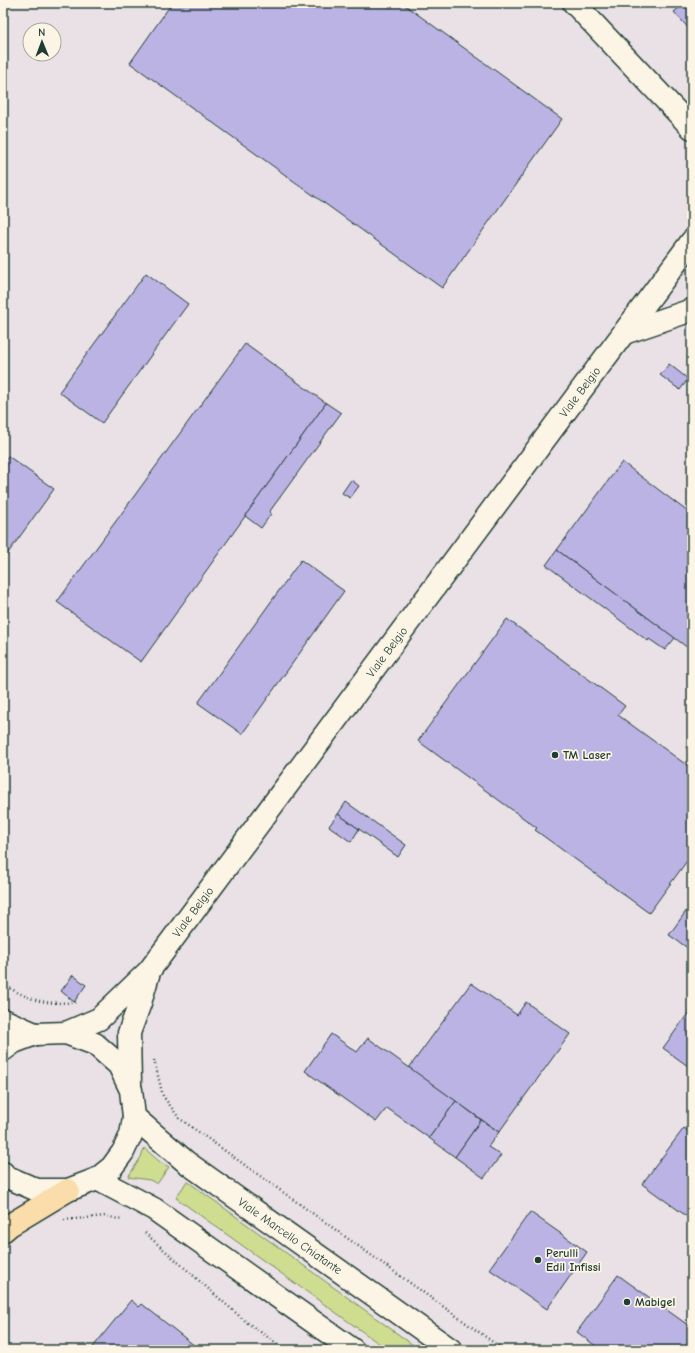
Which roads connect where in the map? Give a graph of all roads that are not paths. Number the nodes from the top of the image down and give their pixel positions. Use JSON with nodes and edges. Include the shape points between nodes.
{"nodes":[{"id":1,"x":574,"y":3,"type":"edge"},
{"id":2,"x":692,"y":128,"type":"edge"},
{"id":3,"x":692,"y":241,"type":"edge"},
{"id":4,"x":692,"y":310,"type":"edge"},
{"id":5,"x":624,"y":333,"type":"junction"},
{"id":6,"x":149,"y":971,"type":"junction"},
{"id":7,"x":3,"y":1020,"type":"edge"},
{"id":8,"x":66,"y":1033,"type":"junction"},
{"id":9,"x":35,"y":1034,"type":"junction"},
{"id":10,"x":3,"y":1050,"type":"edge"},
{"id":11,"x":131,"y":1090,"type":"junction"},
{"id":12,"x":134,"y":1117,"type":"junction"},
{"id":13,"x":3,"y":1173,"type":"edge"},
{"id":14,"x":97,"y":1179,"type":"junction"},
{"id":15,"x":68,"y":1190,"type":"junction"},
{"id":16,"x":3,"y":1231,"type":"edge"},
{"id":17,"x":346,"y":1347,"type":"edge"},
{"id":18,"x":451,"y":1350,"type":"edge"}],
"edges":[{"from":1,"to":2,"type":"street"},
{"from":3,"to":5,"type":"street","name":"Viale Belgio"},
{"from":4,"to":5,"type":"street"},
{"from":5,"to":6,"type":"street","name":"Viale Belgio"},
{"from":6,"to":8,"type":"street","name":"Viale Belgio","via":[[99,1019]]},
{"from":6,"to":11,"type":"street","name":"Viale Belgio","via":[[129,1033]]},
{"from":7,"to":9,"type":"street"},
{"from":8,"to":9,"type":"street"},
{"from":8,"to":11,"type":"street","via":[[96,1044],[119,1065]]},
{"from":9,"to":10,"type":"street","via":[[14,1042]]},
{"from":11,"to":12,"type":"street"},
{"from":12,"to":14,"type":"street","via":[[123,1152],[112,1167]]},
{"from":12,"to":18,"type":"street","name":"Viale Marcello Chiatante","via":[[186,1162]]},
{"from":13,"to":15,"type":"street","via":[[37,1190]]},
{"from":14,"to":15,"type":"street"},
{"from":14,"to":17,"type":"street","via":[[154,1209]]},
{"from":15,"to":16,"type":"main road"}]}
